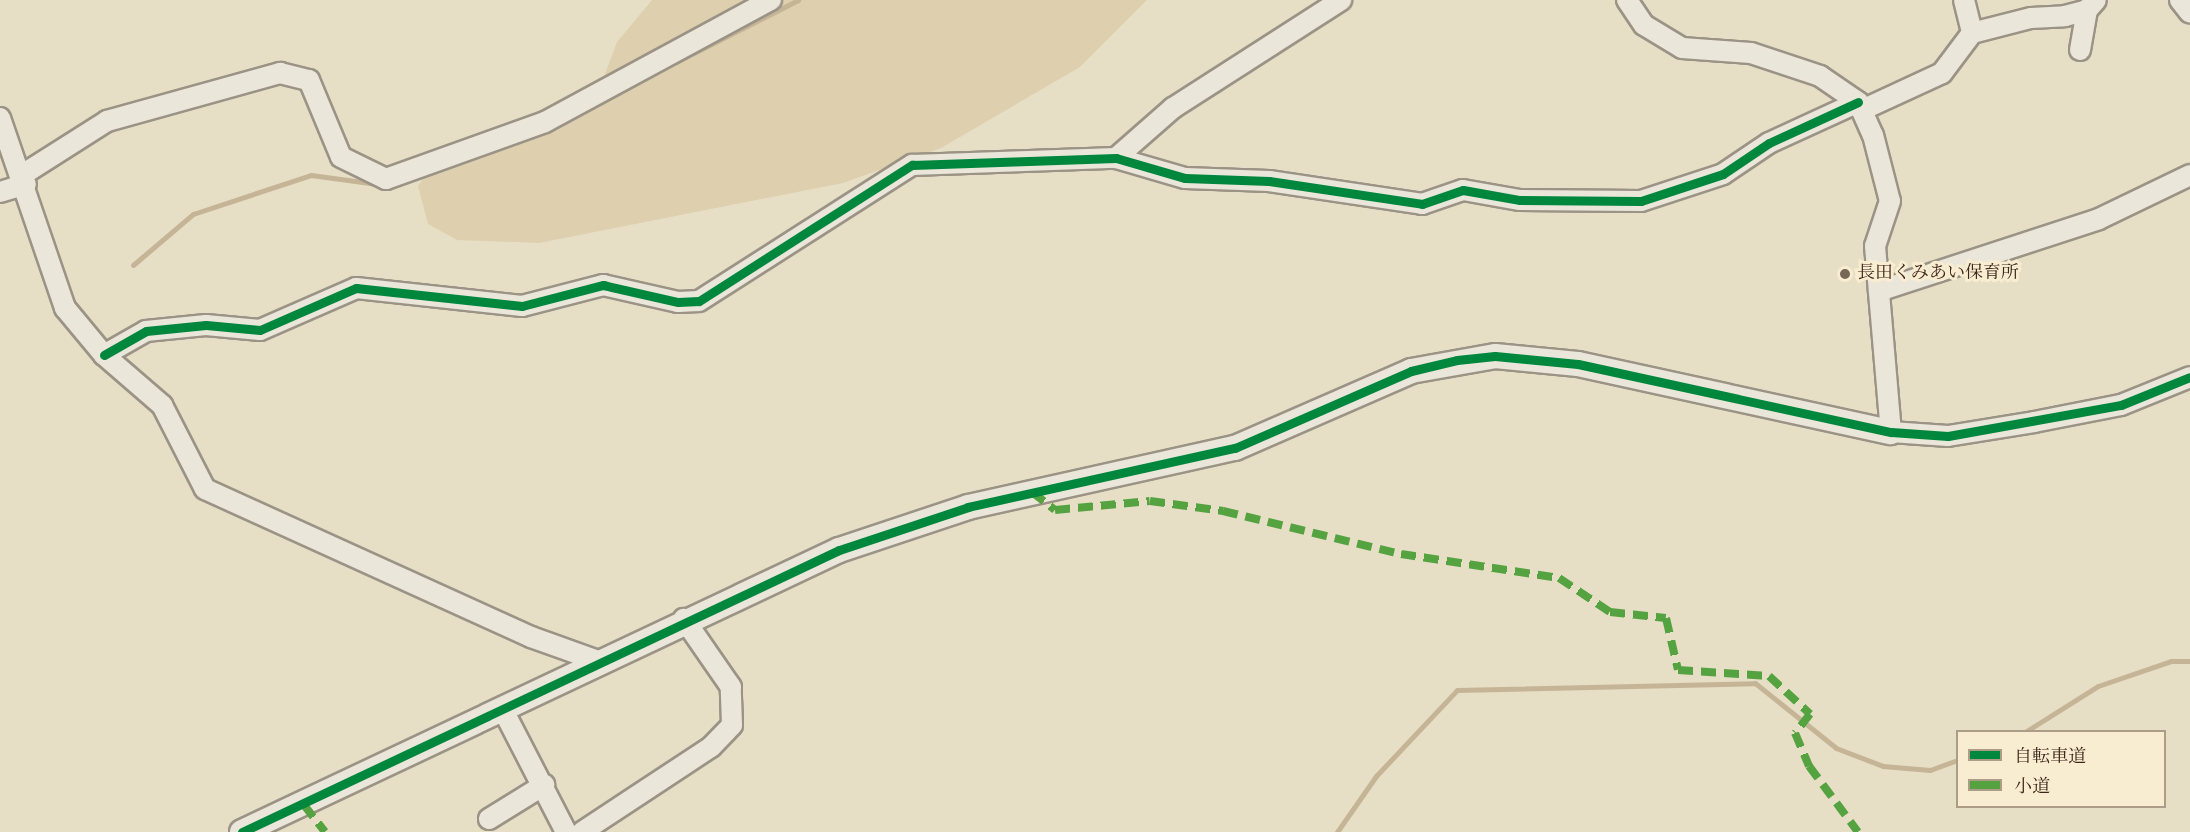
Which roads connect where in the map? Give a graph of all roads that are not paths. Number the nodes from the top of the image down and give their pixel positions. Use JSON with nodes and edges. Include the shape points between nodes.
{"nodes":[{"id":1,"x":771,"y":0,"type":"edge"},
{"id":2,"x":1341,"y":0,"type":"edge"},
{"id":3,"x":1627,"y":0,"type":"edge"},
{"id":4,"x":1964,"y":0,"type":"edge"},
{"id":5,"x":2180,"y":0,"type":"edge"},
{"id":6,"x":2092,"y":5,"type":"edge"},
{"id":7,"x":2190,"y":13,"type":"edge"},
{"id":8,"x":1972,"y":33,"type":"junction"},
{"id":9,"x":2080,"y":50,"type":"dead end"},
{"id":10,"x":1860,"y":106,"type":"junction"},
{"id":11,"x":0,"y":118,"type":"edge"},
{"id":12,"x":1116,"y":158,"type":"junction"},
{"id":13,"x":2190,"y":175,"type":"edge"},
{"id":14,"x":24,"y":180,"type":"junction"},
{"id":15,"x":0,"y":192,"type":"edge"},
{"id":16,"x":1879,"y":291,"type":"junction"},
{"id":17,"x":104,"y":355,"type":"junction"},
{"id":18,"x":2190,"y":377,"type":"edge"},
{"id":19,"x":1891,"y":432,"type":"junction"},
{"id":20,"x":684,"y":620,"type":"junction"},
{"id":21,"x":598,"y":661,"type":"junction"},
{"id":22,"x":502,"y":708,"type":"junction"},
{"id":23,"x":544,"y":785,"type":"junction"},
{"id":24,"x":489,"y":819,"type":"dead end"},
{"id":25,"x":242,"y":832,"type":"edge"},
{"id":26,"x":566,"y":832,"type":"edge"},
{"id":27,"x":582,"y":832,"type":"edge"}],
"edges":[{"from":1,"to":14,"type":"street","via":[[545,122],[386,179],[341,157],[309,80],[280,73],[107,122]]},
{"from":2,"to":12,"type":"street","via":[[1173,108]]},
{"from":3,"to":10,"type":"street","via":[[1644,25],[1682,48],[1751,52],[1820,76]]},
{"from":4,"to":8,"type":"street"},
{"from":5,"to":7,"type":"street"},
{"from":6,"to":8,"type":"street"},
{"from":6,"to":9,"type":"street"},
{"from":8,"to":10,"type":"street","via":[[1941,73]]},
{"from":10,"to":12,"type":"street","via":[[1769,144],[1723,174],[1641,201],[1520,200],[1463,190],[1422,204],[1269,181],[1185,178]]},
{"from":10,"to":16,"type":"street","via":[[1890,201],[1875,246]]},
{"from":11,"to":14,"type":"street"},
{"from":12,"to":17,"type":"street","via":[[912,165],[699,301],[678,302],[603,285],[522,306],[356,288],[260,330],[206,325],[146,331]]},
{"from":13,"to":16,"type":"street","via":[[2099,219]]},
{"from":14,"to":15,"type":"street"},
{"from":14,"to":17,"type":"street","via":[[65,308]]},
{"from":16,"to":19,"type":"street"},
{"from":17,"to":21,"type":"street","via":[[162,405],[205,489],[531,637]]},
{"from":18,"to":19,"type":"street","via":[[2121,405],[2034,422],[1948,436]]},
{"from":19,"to":20,"type":"street","via":[[1578,364],[1495,356],[1457,360],[1411,371],[1235,448],[968,507],[892,531]]},
{"from":20,"to":21,"type":"street"},
{"from":20,"to":27,"type":"street","via":[[730,687],[732,725],[711,747]]},
{"from":21,"to":22,"type":"street"},
{"from":22,"to":23,"type":"street"},
{"from":22,"to":25,"type":"street"},
{"from":23,"to":24,"type":"street"},
{"from":23,"to":26,"type":"street"}]}
